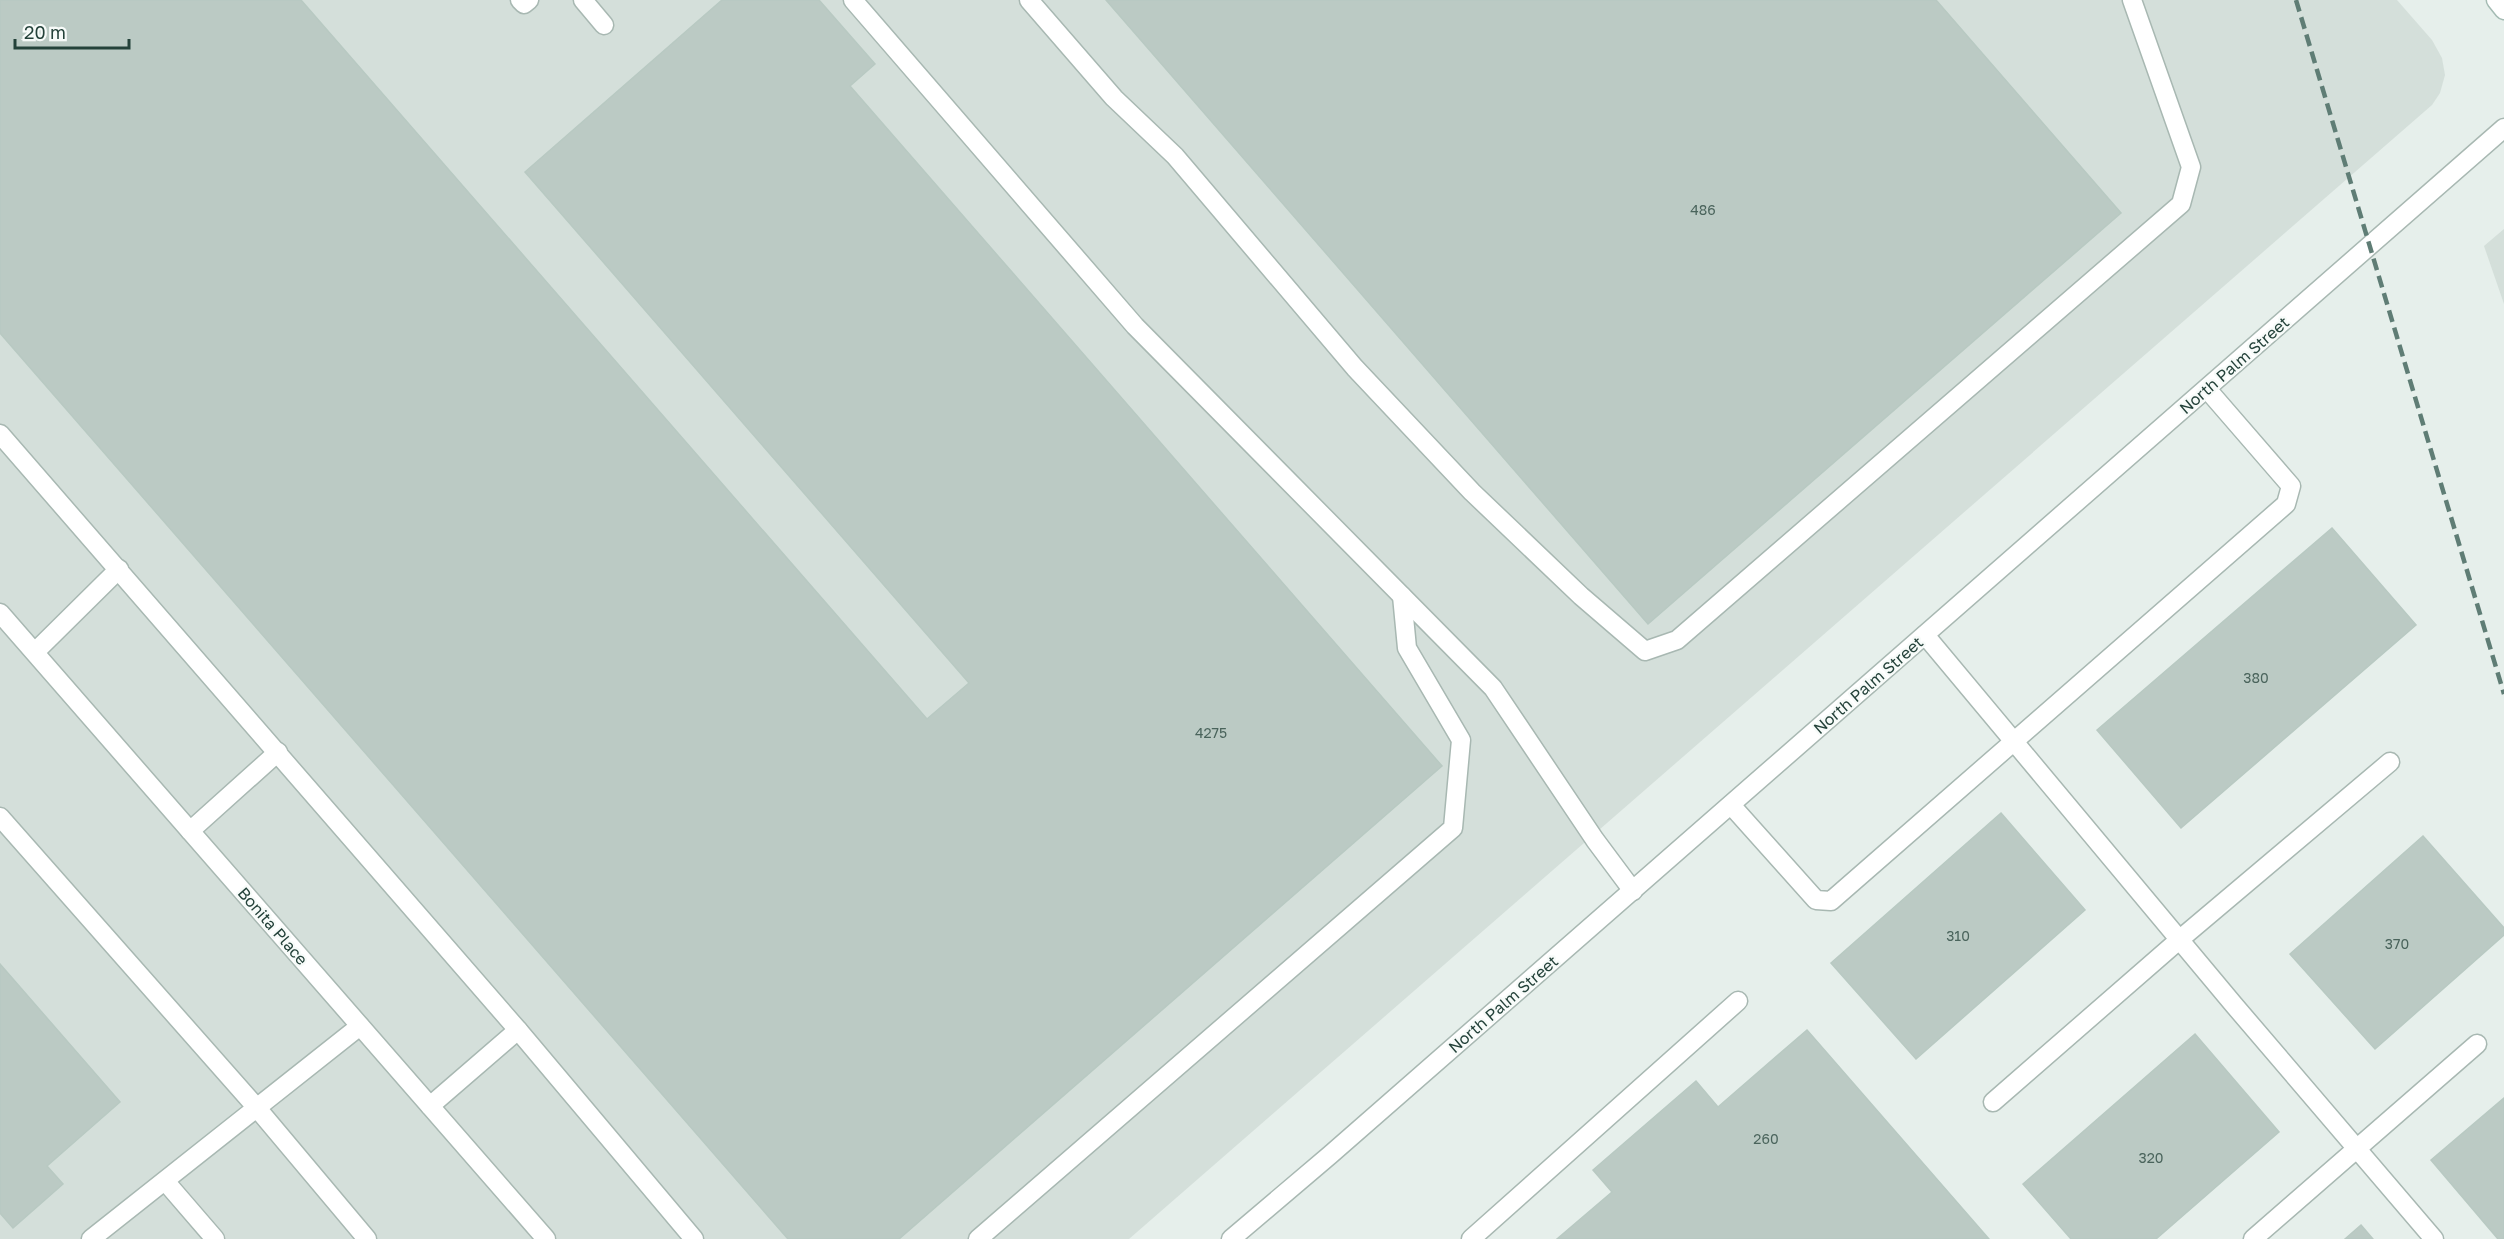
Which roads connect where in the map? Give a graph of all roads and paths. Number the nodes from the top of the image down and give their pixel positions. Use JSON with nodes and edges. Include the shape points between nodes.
{"nodes":[{"id":1,"x":520,"y":0,"type":"edge"},
{"id":2,"x":528,"y":0,"type":"edge"},
{"id":3,"x":583,"y":0,"type":"edge"},
{"id":4,"x":853,"y":0,"type":"edge"},
{"id":5,"x":1029,"y":0,"type":"edge"},
{"id":6,"x":2132,"y":0,"type":"edge"},
{"id":7,"x":2496,"y":0,"type":"edge"},
{"id":8,"x":2504,"y":10,"type":"edge"},
{"id":9,"x":604,"y":25,"type":"dead end"},
{"id":10,"x":2504,"y":128,"type":"edge"},
{"id":11,"x":2207,"y":389,"type":"junction"},
{"id":12,"x":0,"y":434,"type":"edge"},
{"id":13,"x":119,"y":569,"type":"junction"},
{"id":14,"x":1402,"y":596,"type":"junction"},
{"id":15,"x":0,"y":613,"type":"edge"},
{"id":16,"x":1925,"y":635,"type":"junction"},
{"id":17,"x":35,"y":652,"type":"junction"},
{"id":18,"x":2013,"y":741,"type":"junction"},
{"id":19,"x":278,"y":752,"type":"junction"},
{"id":20,"x":2390,"y":762,"type":"dead end"},
{"id":21,"x":1731,"y":805,"type":"junction"},
{"id":22,"x":0,"y":817,"type":"edge"},
{"id":23,"x":190,"y":831,"type":"junction"},
{"id":24,"x":1633,"y":891,"type":"junction"},
{"id":25,"x":2179,"y":940,"type":"junction"},
{"id":26,"x":1738,"y":1000,"type":"dead end"},
{"id":27,"x":360,"y":1026,"type":"junction"},
{"id":28,"x":518,"y":1030,"type":"junction"},
{"id":29,"x":2477,"y":1044,"type":"dead end"},
{"id":30,"x":1993,"y":1102,"type":"dead end"},
{"id":31,"x":430,"y":1106,"type":"junction"},
{"id":32,"x":257,"y":1108,"type":"junction"},
{"id":33,"x":2356,"y":1149,"type":"junction"},
{"id":34,"x":165,"y":1180,"type":"junction"},
{"id":35,"x":91,"y":1239,"type":"edge"},
{"id":36,"x":215,"y":1239,"type":"edge"},
{"id":37,"x":367,"y":1239,"type":"edge"},
{"id":38,"x":546,"y":1239,"type":"edge"},
{"id":39,"x":694,"y":1239,"type":"edge"},
{"id":40,"x":978,"y":1239,"type":"edge"},
{"id":41,"x":1231,"y":1239,"type":"edge"},
{"id":42,"x":1471,"y":1239,"type":"edge"},
{"id":43,"x":2253,"y":1239,"type":"edge"},
{"id":44,"x":2434,"y":1239,"type":"edge"}],
"edges":[{"from":1,"to":2,"type":"street","via":[[524,4]]},
{"from":3,"to":9,"type":"street"},
{"from":4,"to":14,"type":"street","via":[[1135,327]]},
{"from":5,"to":6,"type":"street","via":[[1114,98],[1175,156],[1355,368],[1472,492],[1645,651],[1677,640],[2181,204],[2191,167]]},
{"from":7,"to":8,"type":"street"},
{"from":10,"to":11,"type":"street","name":"North Palm Street"},
{"from":11,"to":16,"type":"street","name":"North Palm Street"},
{"from":11,"to":18,"type":"street","via":[[2291,486],[2286,504]]},
{"from":12,"to":13,"type":"street"},
{"from":13,"to":17,"type":"street"},
{"from":13,"to":19,"type":"street"},
{"from":14,"to":24,"type":"street","via":[[1493,688]]},
{"from":14,"to":40,"type":"street","via":[[1407,648],[1461,740],[1454,828]]},
{"from":15,"to":17,"type":"street","name":"Bonita Place"},
{"from":16,"to":18,"type":"street"},
{"from":16,"to":21,"type":"street","name":"North Palm Street"},
{"from":17,"to":23,"type":"street","name":"Bonita Place"},
{"from":18,"to":21,"type":"street","via":[[1831,901],[1816,900]]},
{"from":18,"to":25,"type":"street"},
{"from":19,"to":23,"type":"street"},
{"from":19,"to":28,"type":"street"},
{"from":20,"to":25,"type":"street"},
{"from":21,"to":24,"type":"street","name":"North Palm Street"},
{"from":22,"to":32,"type":"street"},
{"from":23,"to":27,"type":"street","name":"Bonita Place"},
{"from":24,"to":41,"type":"street","name":"North Palm Street"},
{"from":25,"to":30,"type":"street"},
{"from":25,"to":33,"type":"street"},
{"from":26,"to":42,"type":"street"},
{"from":27,"to":31,"type":"street","name":"Bonita Place"},
{"from":27,"to":32,"type":"street"},
{"from":28,"to":31,"type":"street"},
{"from":28,"to":39,"type":"street"},
{"from":29,"to":33,"type":"street"},
{"from":31,"to":38,"type":"street","name":"Bonita Place"},
{"from":32,"to":34,"type":"street"},
{"from":32,"to":37,"type":"street"},
{"from":33,"to":43,"type":"street"},
{"from":33,"to":44,"type":"street"},
{"from":34,"to":35,"type":"street"},
{"from":34,"to":36,"type":"street"}]}
